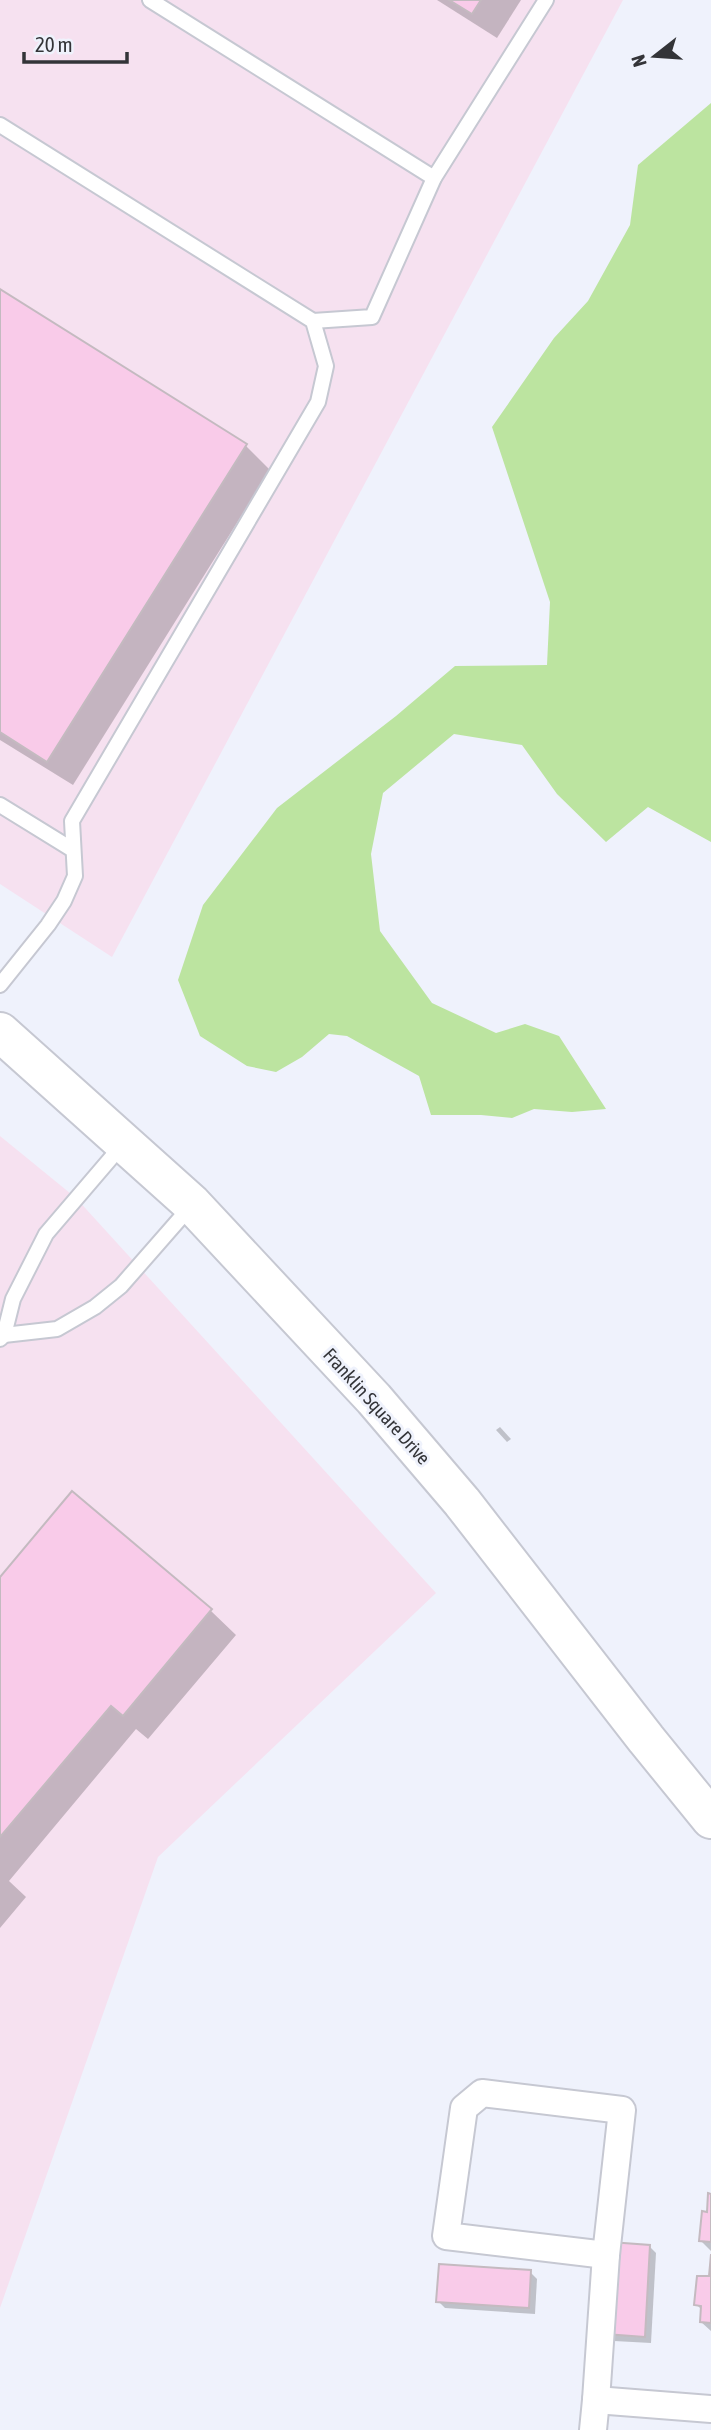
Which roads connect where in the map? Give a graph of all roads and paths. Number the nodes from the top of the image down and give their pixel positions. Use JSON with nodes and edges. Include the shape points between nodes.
{"nodes":[{"id":1,"x":150,"y":0,"type":"edge"},
{"id":2,"x":546,"y":0,"type":"edge"},
{"id":3,"x":0,"y":125,"type":"edge"},
{"id":4,"x":434,"y":178,"type":"junction"},
{"id":5,"x":313,"y":321,"type":"junction"},
{"id":6,"x":0,"y":805,"type":"edge"},
{"id":7,"x":73,"y":850,"type":"junction"},
{"id":8,"x":0,"y":985,"type":"edge"},
{"id":9,"x":0,"y":1032,"type":"edge"},
{"id":10,"x":125,"y":1142,"type":"junction"},
{"id":11,"x":192,"y":1204,"type":"junction"},
{"id":12,"x":2,"y":1337,"type":"edge"},
{"id":13,"x":711,"y":1819,"type":"edge"},
{"id":14,"x":606,"y":2255,"type":"junction"},
{"id":15,"x":596,"y":2400,"type":"junction"},
{"id":16,"x":711,"y":2409,"type":"edge"},
{"id":17,"x":593,"y":2430,"type":"edge"}],
"edges":[{"from":1,"to":4,"type":"lane"},
{"from":2,"to":4,"type":"lane"},
{"from":3,"to":5,"type":"lane"},
{"from":4,"to":5,"type":"lane","via":[[372,317]]},
{"from":5,"to":7,"type":"lane","via":[[326,366],[318,402],[72,821]]},
{"from":6,"to":7,"type":"lane"},
{"from":7,"to":8,"type":"lane","via":[[75,876],[64,901]]},
{"from":9,"to":10,"type":"street","name":"Franklin Square Drive"},
{"from":10,"to":11,"type":"street","name":"Franklin Square Drive"},
{"from":10,"to":12,"type":"lane","via":[[46,1234],[13,1299]]},
{"from":11,"to":12,"type":"lane","via":[[121,1286],[95,1307],[57,1329]]},
{"from":11,"to":13,"type":"street","name":"Franklin Square Drive","via":[[374,1399],[462,1502]]},
{"from":14,"to":14,"type":"street","via":[[622,2110],[482,2093],[464,2108],[446,2236]]},
{"from":14,"to":15,"type":"street"},
{"from":15,"to":16,"type":"street"},
{"from":15,"to":17,"type":"street"}]}
